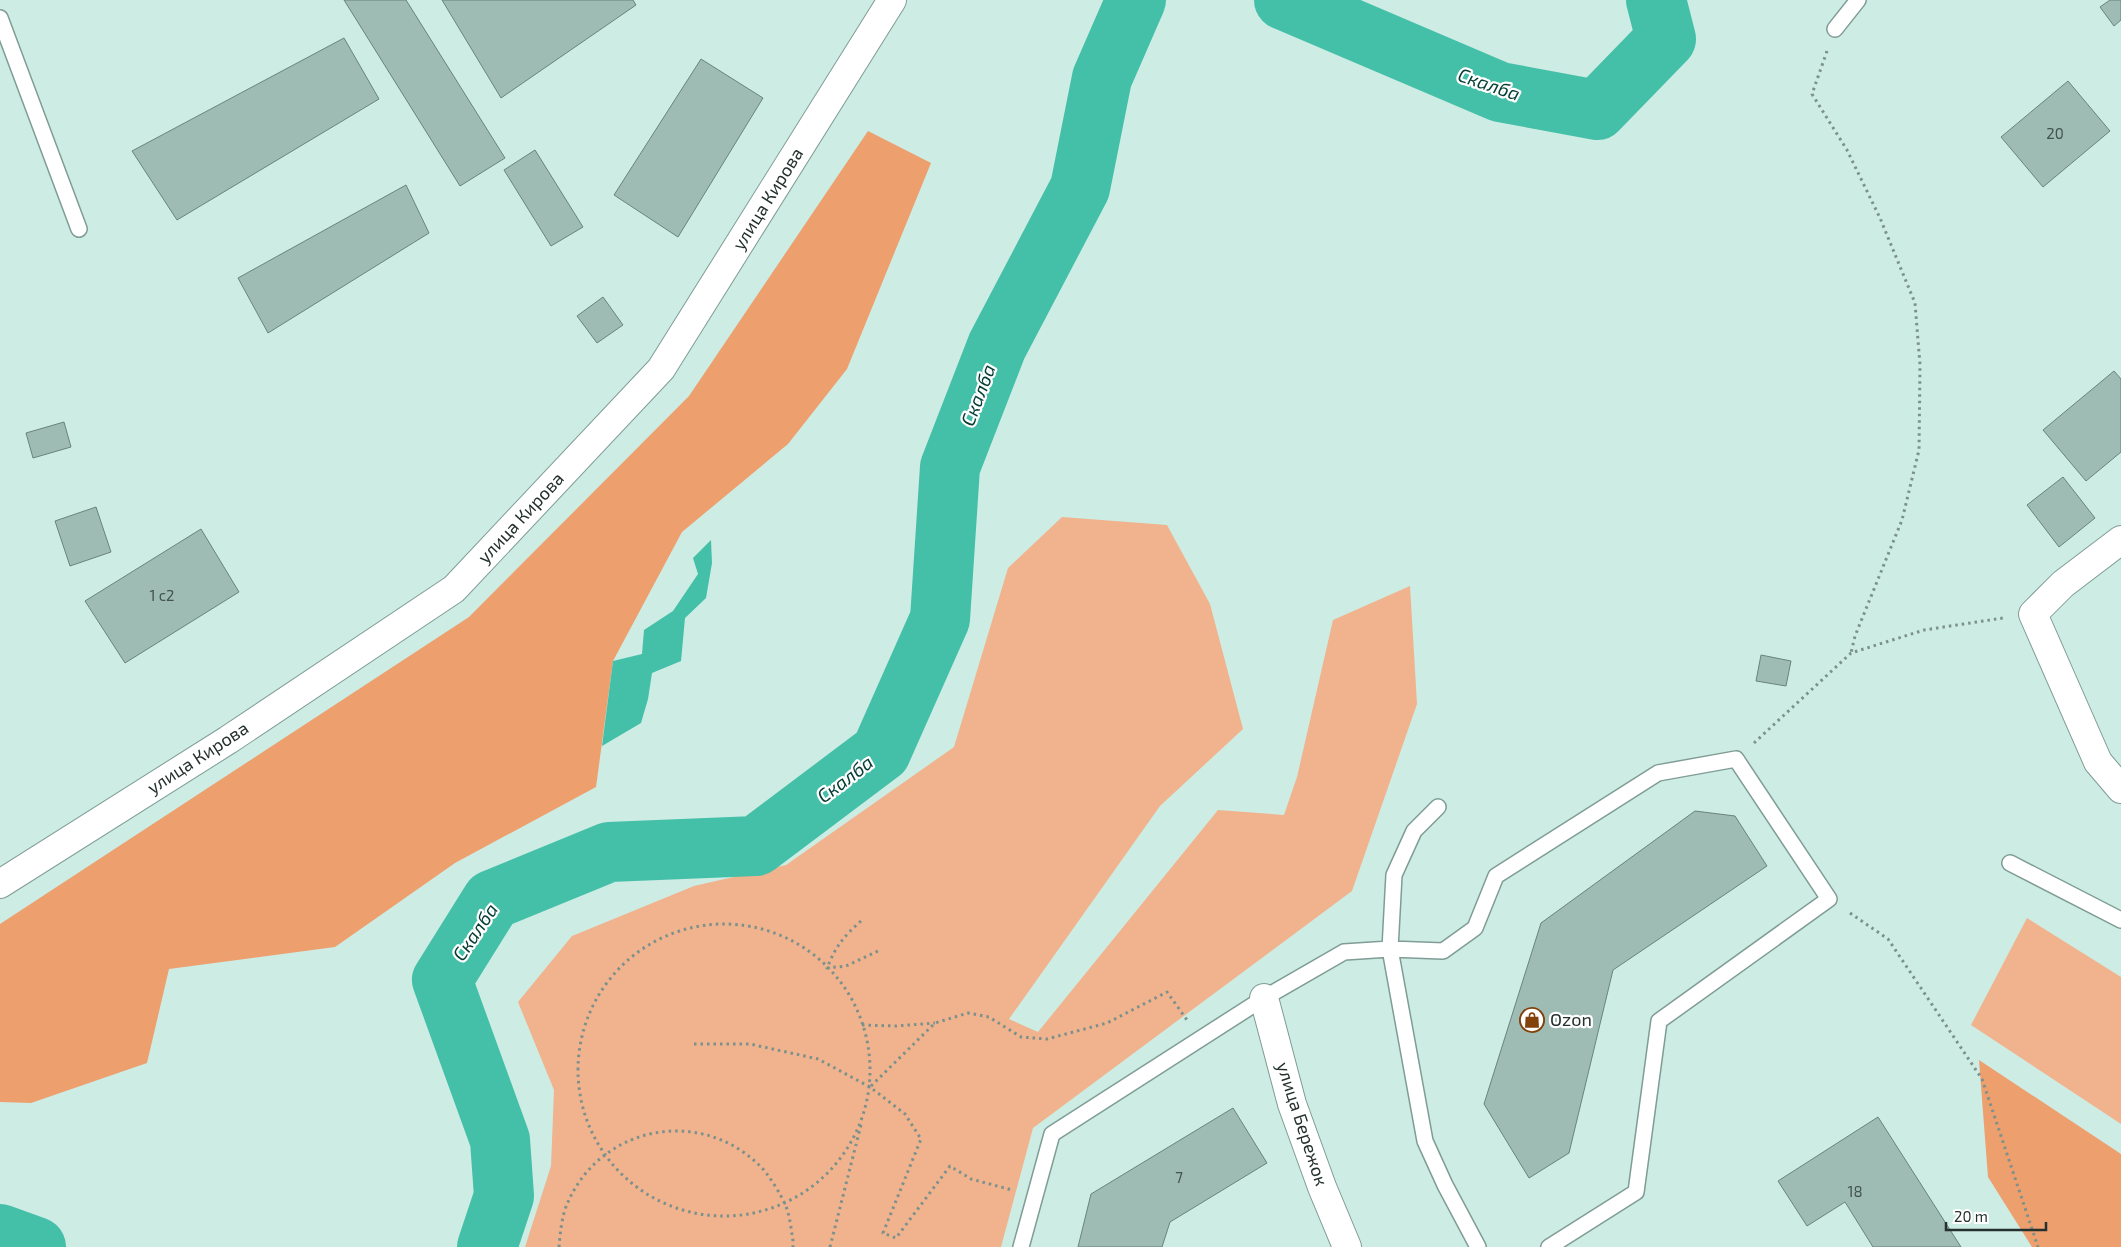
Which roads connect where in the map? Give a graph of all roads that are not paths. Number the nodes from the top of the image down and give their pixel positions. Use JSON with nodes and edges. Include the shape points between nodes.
{"nodes":[{"id":1,"x":892,"y":0,"type":"edge"},
{"id":2,"x":1858,"y":0,"type":"edge"},
{"id":3,"x":0,"y":18,"type":"edge"},
{"id":4,"x":1835,"y":29,"type":"road end"},
{"id":5,"x":79,"y":230,"type":"dead end"},
{"id":6,"x":2121,"y":540,"type":"edge"},
{"id":7,"x":2121,"y":789,"type":"edge"},
{"id":8,"x":1438,"y":807,"type":"dead end"},
{"id":9,"x":2010,"y":863,"type":"dead end"},
{"id":10,"x":0,"y":884,"type":"edge"},
{"id":11,"x":2121,"y":920,"type":"edge"},
{"id":12,"x":1390,"y":950,"type":"junction"},
{"id":13,"x":1264,"y":998,"type":"junction"},
{"id":14,"x":1021,"y":1247,"type":"edge"},
{"id":15,"x":1347,"y":1247,"type":"edge"},
{"id":16,"x":1478,"y":1247,"type":"edge"},
{"id":17,"x":1549,"y":1247,"type":"edge"}],
"edges":[{"from":1,"to":10,"type":"street","name":"улица Кирова","via":[[661,369],[454,590],[228,740]]},
{"from":2,"to":4,"type":"lane"},
{"from":3,"to":5,"type":"lane"},
{"from":6,"to":7,"type":"street","via":[[2064,584],[2033,614],[2098,762]]},
{"from":8,"to":12,"type":"lane","via":[[1414,831],[1394,875]]},
{"from":9,"to":11,"type":"lane"},
{"from":12,"to":13,"type":"lane","via":[[1344,952]]},
{"from":12,"to":16,"type":"lane","via":[[1425,1140]]},
{"from":12,"to":17,"type":"lane","via":[[1443,951],[1476,928],[1496,876],[1658,773],[1736,759],[1830,899],[1659,1021],[1636,1192]]},
{"from":13,"to":14,"type":"lane","via":[[1052,1134]]},
{"from":13,"to":15,"type":"street","name":"улица Бережок","via":[[1292,1104]]}]}
